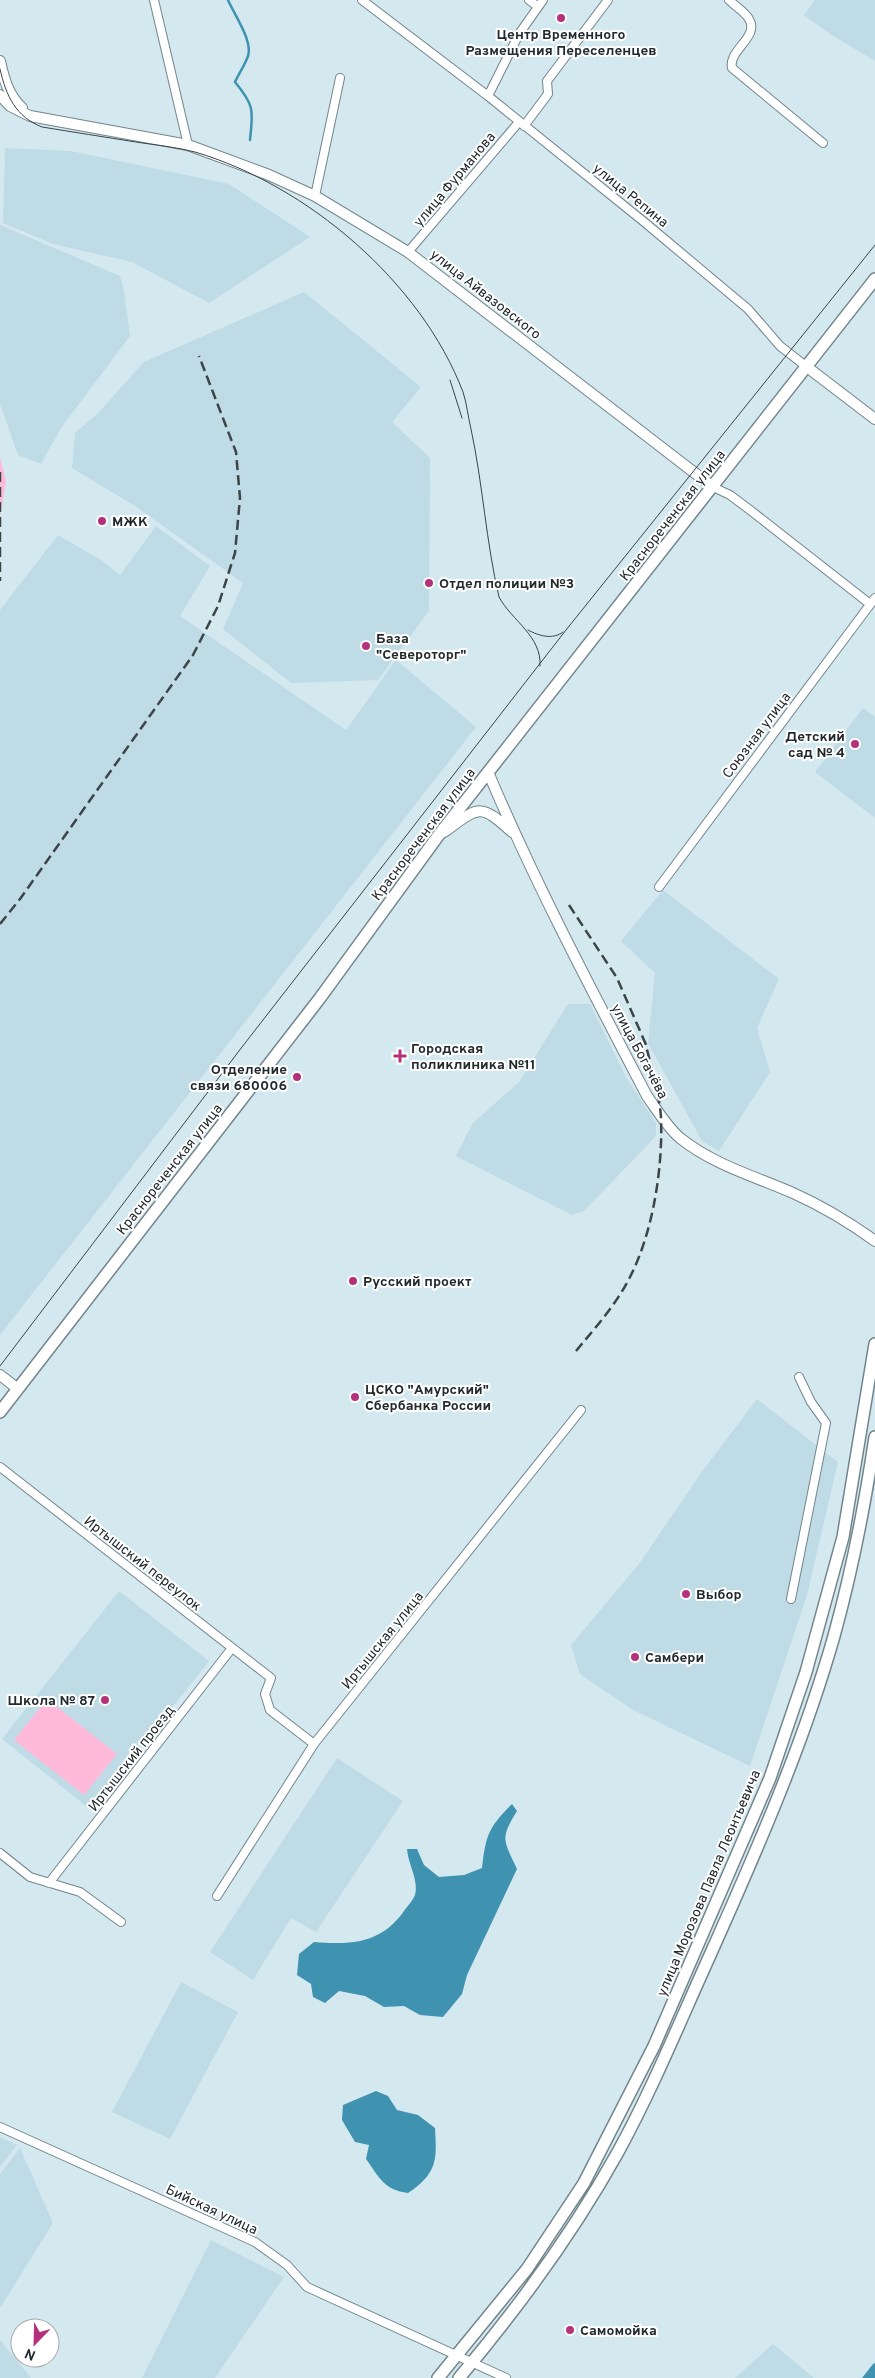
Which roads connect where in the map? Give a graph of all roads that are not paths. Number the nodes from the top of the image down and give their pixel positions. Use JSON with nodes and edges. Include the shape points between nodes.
{"nodes":[{"id":1,"x":154,"y":0,"type":"edge"},
{"id":2,"x":362,"y":0,"type":"edge"},
{"id":3,"x":529,"y":0,"type":"edge"},
{"id":4,"x":608,"y":0,"type":"edge"},
{"id":5,"x":729,"y":0,"type":"edge"},
{"id":6,"x":540,"y":3,"type":"edge"},
{"id":7,"x":0,"y":61,"type":"edge"},
{"id":8,"x":340,"y":78,"type":"dead end"},
{"id":9,"x":0,"y":95,"type":"edge"},
{"id":10,"x":488,"y":96,"type":"junction"},
{"id":11,"x":30,"y":116,"type":"junction"},
{"id":12,"x":522,"y":124,"type":"junction"},
{"id":13,"x":823,"y":143,"type":"dead end"},
{"id":14,"x":188,"y":145,"type":"junction"},
{"id":15,"x":315,"y":196,"type":"junction"},
{"id":16,"x":408,"y":252,"type":"junction"},
{"id":17,"x":875,"y":279,"type":"edge"},
{"id":18,"x":807,"y":368,"type":"junction"},
{"id":19,"x":875,"y":419,"type":"edge"},
{"id":20,"x":713,"y":487,"type":"junction"},
{"id":21,"x":872,"y":601,"type":"edge"},
{"id":22,"x":488,"y":772,"type":"junction"},
{"id":23,"x":515,"y":835,"type":"junction"},
{"id":24,"x":438,"y":836,"type":"junction"},
{"id":25,"x":658,"y":887,"type":"dead end"},
{"id":26,"x":875,"y":1241,"type":"edge"},
{"id":27,"x":875,"y":1344,"type":"edge"},
{"id":28,"x":0,"y":1375,"type":"edge"},
{"id":29,"x":799,"y":1377,"type":"dead end"},
{"id":30,"x":18,"y":1389,"type":"junction"},
{"id":31,"x":582,"y":1410,"type":"dead end"},
{"id":32,"x":0,"y":1412,"type":"edge"},
{"id":33,"x":875,"y":1437,"type":"edge"},
{"id":34,"x":0,"y":1467,"type":"edge"},
{"id":35,"x":791,"y":1599,"type":"dead end"},
{"id":36,"x":232,"y":1648,"type":"junction"},
{"id":37,"x":314,"y":1744,"type":"junction"},
{"id":38,"x":0,"y":1853,"type":"edge"},
{"id":39,"x":49,"y":1883,"type":"junction"},
{"id":40,"x":217,"y":1896,"type":"dead end"},
{"id":41,"x":121,"y":1922,"type":"dead end"},
{"id":42,"x":0,"y":2127,"type":"edge"},
{"id":43,"x":458,"y":2354,"type":"junction"},
{"id":44,"x":473,"y":2362,"type":"junction"},
{"id":45,"x":438,"y":2378,"type":"edge"},
{"id":46,"x":459,"y":2378,"type":"edge"},
{"id":47,"x":506,"y":2378,"type":"edge"}],
"edges":[{"from":1,"to":14,"type":"street"},
{"from":2,"to":10,"type":"street","name":"улица Репина"},
{"from":3,"to":6,"type":"street"},
{"from":4,"to":12,"type":"street","name":"улица Фурманова","via":[[547,81],[548,94]]},
{"from":5,"to":13,"type":"street","via":[[750,19],[752,27],[733,56],[732,68]]},
{"from":6,"to":10,"type":"street","via":[[510,49]]},
{"from":7,"to":11,"type":"street","via":[[14,101]]},
{"from":8,"to":15,"type":"street"},
{"from":9,"to":11,"type":"street","name":"улица Айвазовского","via":[[10,106]]},
{"from":10,"to":12,"type":"street","name":"улица Репина"},
{"from":11,"to":14,"type":"street","name":"улица Айвазовского"},
{"from":12,"to":16,"type":"street","name":"улица Фурманова"},
{"from":12,"to":18,"type":"street","name":"улица Репина","via":[[748,309],[780,346]]},
{"from":14,"to":15,"type":"street","name":"улица Айвазовского"},
{"from":15,"to":16,"type":"street","name":"улица Айвазовского"},
{"from":16,"to":20,"type":"street","name":"улица Айвазовского"},
{"from":17,"to":18,"type":"main road","name":"Краснореченская улица"},
{"from":18,"to":19,"type":"street","name":"улица Репина"},
{"from":18,"to":20,"type":"main road","name":"Краснореченская улица"},
{"from":20,"to":21,"type":"street","name":"улица Айвазовского","via":[[730,495]]},
{"from":20,"to":22,"type":"main road","name":"Краснореченская улица"},
{"from":21,"to":25,"type":"street","name":"Союзная улица"},
{"from":22,"to":23,"type":"street","name":"улица Богачёва"},
{"from":22,"to":24,"type":"main road","name":"Краснореченская улица"},
{"from":23,"to":24,"type":"street","via":[[491,814],[479,810]]},
{"from":23,"to":26,"type":"street","name":"улица Богачёва","via":[[647,1096],[678,1136],[716,1162],[793,1193],[846,1220]]},
{"from":24,"to":30,"type":"main road","name":"Краснореченская улица","via":[[320,998]]},
{"from":27,"to":43,"type":"main road","name":"улица Морозова Павла Леонтьевича","via":[[843,1537],[809,1662],[770,1778],[654,2046],[606,2145],[527,2270]]},
{"from":28,"to":30,"type":"street"},
{"from":29,"to":35,"type":"street","via":[[826,1423]]},
{"from":30,"to":32,"type":"main road","name":"Краснореченская улица"},
{"from":31,"to":37,"type":"street","name":"Иртышская улица"},
{"from":33,"to":44,"type":"main road","name":"улица Морозова Павла Леонтьевича","via":[[846,1592],[824,1670],[788,1774],[730,1910],[646,2098],[602,2179],[555,2255]]},
{"from":34,"to":36,"type":"street","name":"Иртышский переулок"},
{"from":36,"to":37,"type":"street","name":"Иртышский переулок","via":[[272,1678],[265,1694],[270,1710]]},
{"from":36,"to":39,"type":"street","name":"Иртышский проезд"},
{"from":37,"to":40,"type":"street","name":"Иртышская улица"},
{"from":38,"to":39,"type":"street","via":[[30,1878]]},
{"from":39,"to":41,"type":"street","via":[[80,1892]]},
{"from":42,"to":43,"type":"street","name":"Бийская улица","via":[[255,2242],[287,2265],[307,2287]]},
{"from":43,"to":44,"type":"street","name":"Бийская улица"},
{"from":43,"to":45,"type":"main road","name":"улица Морозова Павла Леонтьевича"},
{"from":44,"to":46,"type":"main road","name":"улица Морозова Павла Леонтьевича"},
{"from":44,"to":47,"type":"street","name":"Бийская улица"}]}
